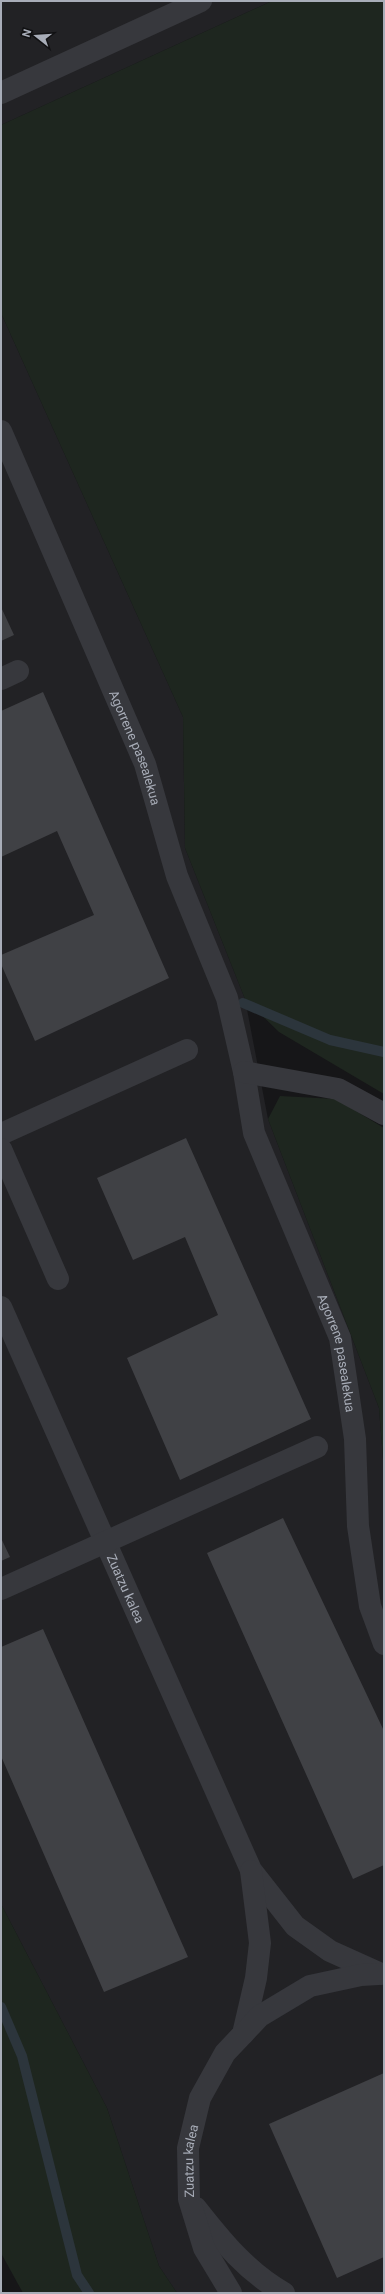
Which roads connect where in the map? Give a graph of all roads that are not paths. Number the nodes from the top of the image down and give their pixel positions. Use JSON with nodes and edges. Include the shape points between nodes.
{"nodes":[{"id":1,"x":202,"y":1,"type":"edge"},
{"id":2,"x":1,"y":93,"type":"edge"},
{"id":3,"x":1,"y":432,"type":"edge"},
{"id":4,"x":188,"y":1050,"type":"dead end"},
{"id":5,"x":244,"y":1072,"type":"junction"},
{"id":6,"x":384,"y":1114,"type":"edge"},
{"id":7,"x":1,"y":1134,"type":"edge"},
{"id":8,"x":1,"y":1149,"type":"edge"},
{"id":9,"x":58,"y":1279,"type":"dead end"},
{"id":10,"x":1,"y":1307,"type":"edge"},
{"id":11,"x":317,"y":1447,"type":"dead end"},
{"id":12,"x":105,"y":1543,"type":"junction"},
{"id":13,"x":1,"y":1589,"type":"edge"},
{"id":14,"x":384,"y":1644,"type":"edge"},
{"id":15,"x":251,"y":1870,"type":"junction"},
{"id":16,"x":382,"y":1974,"type":"edge"},
{"id":17,"x":243,"y":2034,"type":"junction"},
{"id":18,"x":189,"y":2199,"type":"junction"},
{"id":19,"x":231,"y":2293,"type":"edge"},
{"id":20,"x":284,"y":2293,"type":"edge"}],
"edges":[{"from":1,"to":2,"type":"street"},
{"from":3,"to":5,"type":"street","name":"Agorrene pasealekua","via":[[145,764],[177,876],[227,998]]},
{"from":4,"to":7,"type":"street"},
{"from":5,"to":6,"type":"street","via":[[338,1089]]},
{"from":5,"to":14,"type":"street","name":"Agorrene pasealekua","via":[[254,1133],[340,1338],[355,1439],[358,1526],[370,1606]]},
{"from":8,"to":9,"type":"street"},
{"from":10,"to":12,"type":"street","name":"Zuatzu kalea"},
{"from":11,"to":12,"type":"street"},
{"from":12,"to":13,"type":"street"},
{"from":12,"to":15,"type":"street","name":"Zuatzu kalea"},
{"from":15,"to":16,"type":"street","name":"Zuatzu kalea","via":[[295,1926],[330,1951]]},
{"from":15,"to":17,"type":"street","name":"Zuatzu kalea","via":[[260,1943],[256,1978]]},
{"from":16,"to":17,"type":"street","name":"Zuatzu kalea","via":[[361,1975],[310,1986],[260,2016]]},
{"from":17,"to":18,"type":"street","name":"Zuatzu kalea","via":[[225,2053],[200,2098],[188,2148]]},
{"from":18,"to":19,"type":"street","name":"Zuatzu kalea","via":[[204,2248]]},
{"from":18,"to":20,"type":"street","via":[[228,2248],[266,2283]]}]}
